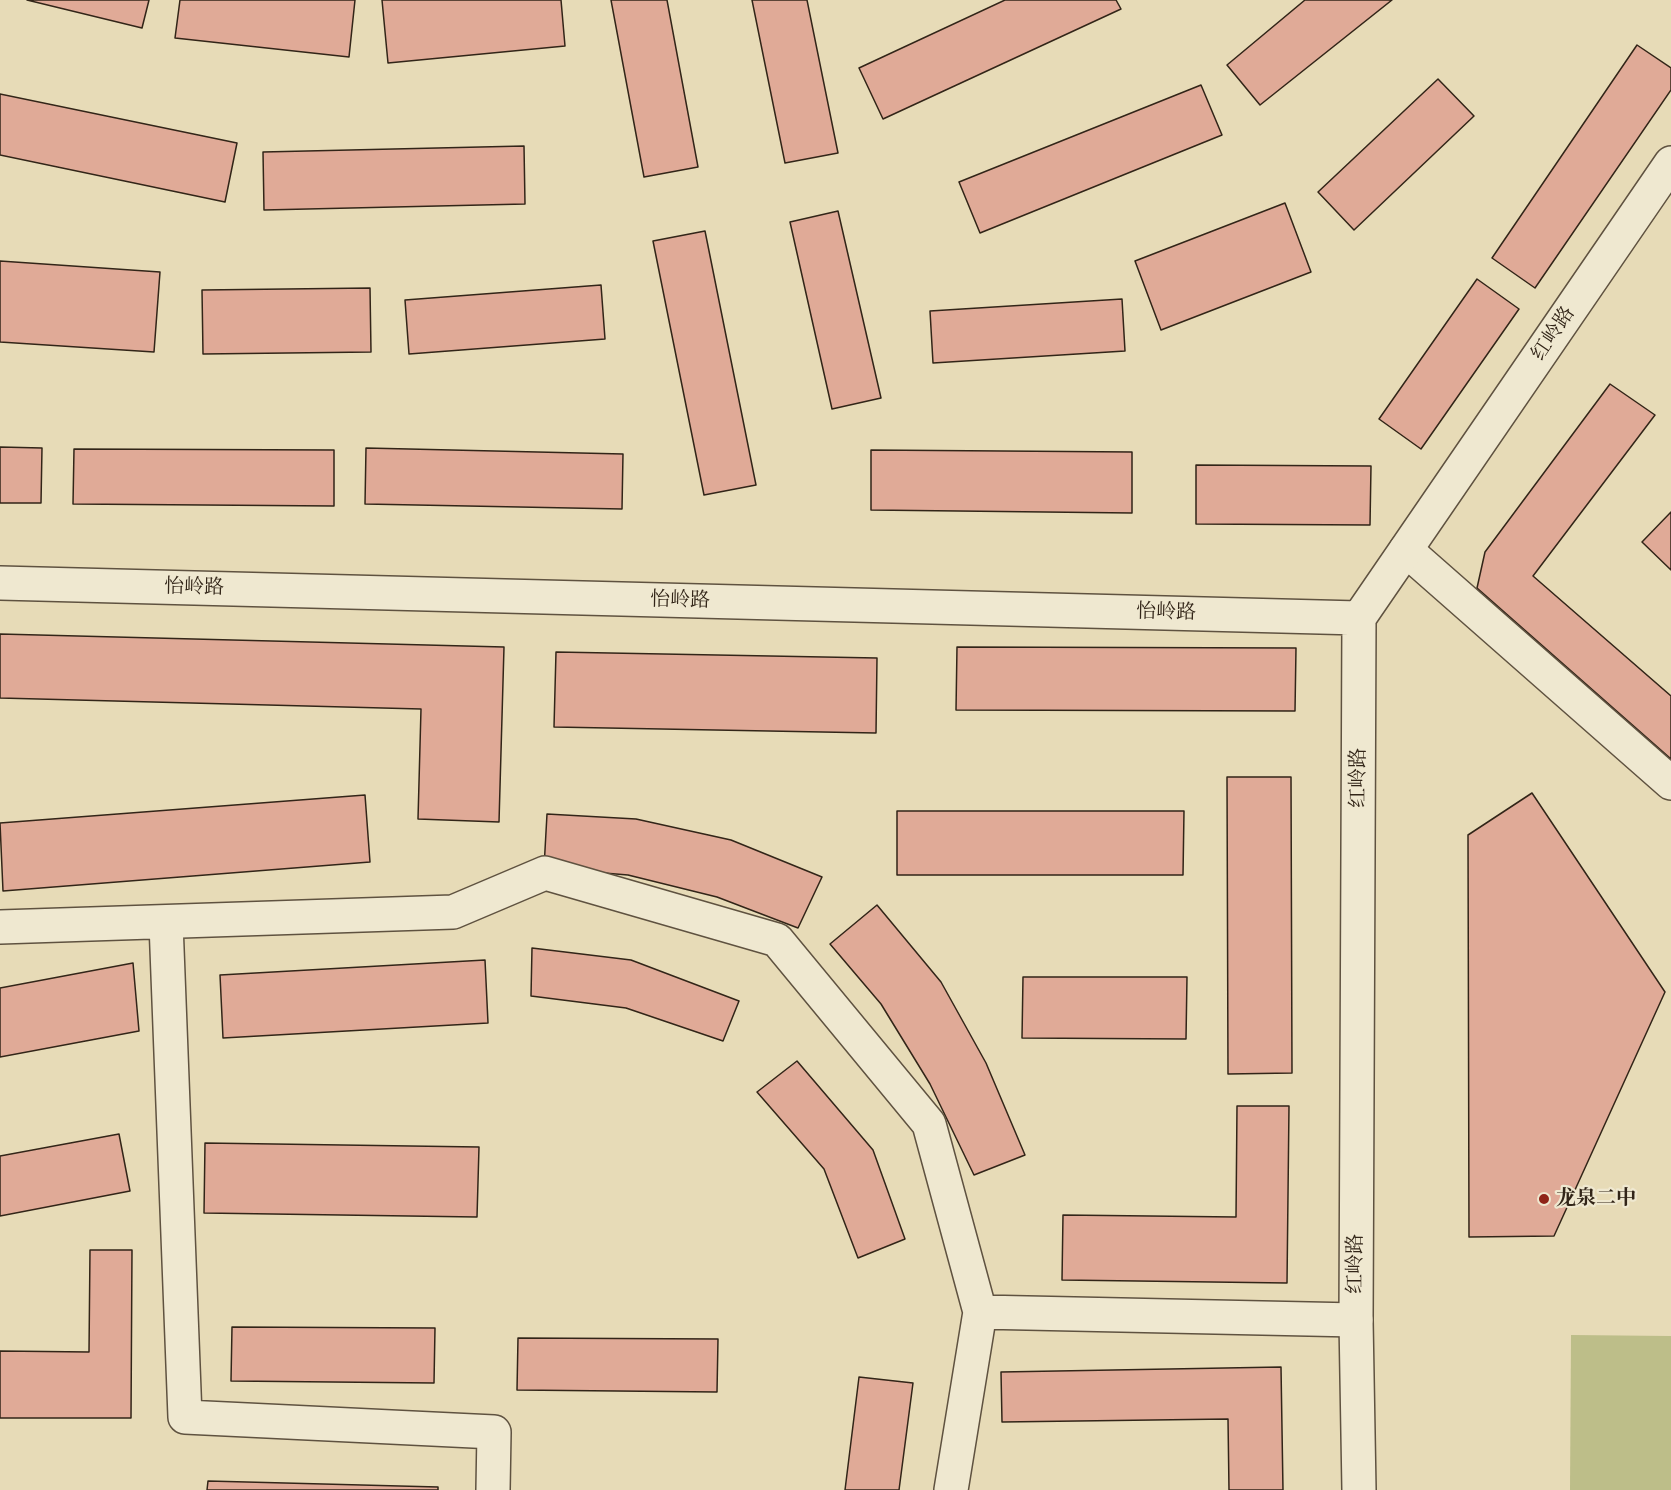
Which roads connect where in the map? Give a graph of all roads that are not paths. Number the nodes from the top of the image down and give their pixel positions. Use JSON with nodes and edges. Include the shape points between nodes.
{"nodes":[{"id":1,"x":1671,"y":163,"type":"edge"},
{"id":2,"x":1406,"y":550,"type":"junction"},
{"id":3,"x":0,"y":583,"type":"edge"},
{"id":4,"x":1359,"y":618,"type":"junction"},
{"id":5,"x":1671,"y":783,"type":"edge"},
{"id":6,"x":166,"y":923,"type":"junction"},
{"id":7,"x":0,"y":927,"type":"edge"},
{"id":8,"x":980,"y":1312,"type":"junction"},
{"id":9,"x":1356,"y":1320,"type":"junction"},
{"id":10,"x":493,"y":1490,"type":"edge"},
{"id":11,"x":951,"y":1490,"type":"edge"},
{"id":12,"x":1359,"y":1490,"type":"edge"}],
"edges":[{"from":1,"to":2,"type":"street","name":"红岭路"},
{"from":2,"to":4,"type":"street","name":"红岭路"},
{"from":2,"to":5,"type":"street"},
{"from":3,"to":4,"type":"street","name":"怡岭路"},
{"from":4,"to":9,"type":"street","name":"红岭路"},
{"from":6,"to":7,"type":"street"},
{"from":6,"to":8,"type":"street","via":[[453,912],[545,873],[777,939],[929,1124]]},
{"from":6,"to":10,"type":"street","via":[[185,1417],[494,1432]]},
{"from":8,"to":9,"type":"street"},
{"from":8,"to":11,"type":"street"},
{"from":9,"to":12,"type":"street","name":"红岭路"}]}
